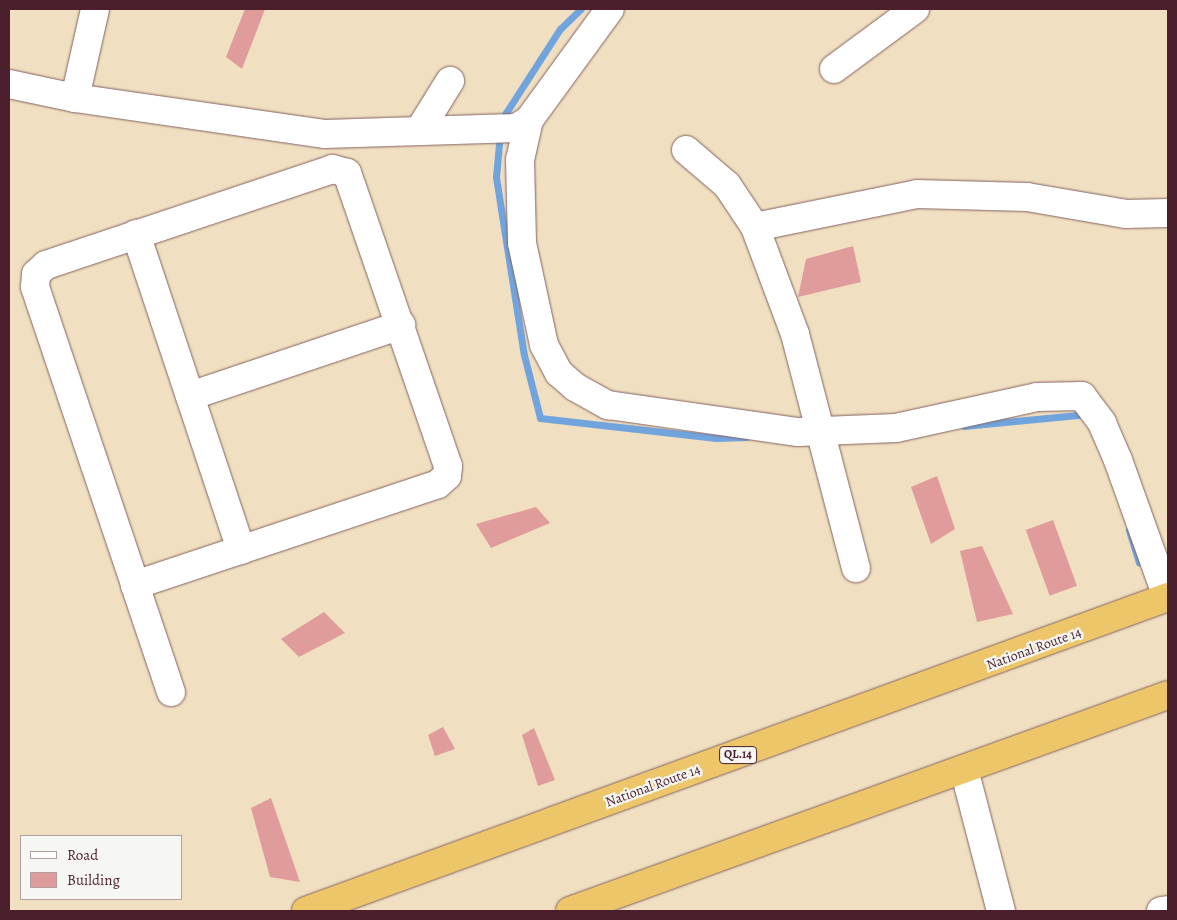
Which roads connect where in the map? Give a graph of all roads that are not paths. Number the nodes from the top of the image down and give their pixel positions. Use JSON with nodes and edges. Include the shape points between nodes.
{"nodes":[{"id":1,"x":95,"y":9,"type":"edge"},
{"id":2,"x":915,"y":9,"type":"edge"},
{"id":3,"x":597,"y":12,"type":"edge"},
{"id":4,"x":834,"y":69,"type":"dead end"},
{"id":5,"x":450,"y":81,"type":"dead end"},
{"id":6,"x":9,"y":84,"type":"edge"},
{"id":7,"x":75,"y":98,"type":"junction"},
{"id":8,"x":509,"y":126,"type":"junction"},
{"id":9,"x":419,"y":132,"type":"junction"},
{"id":10,"x":357,"y":134,"type":"junction"},
{"id":11,"x":686,"y":150,"type":"dead end"},
{"id":12,"x":347,"y":173,"type":"junction"},
{"id":13,"x":1168,"y":213,"type":"edge"},
{"id":14,"x":755,"y":228,"type":"junction"},
{"id":15,"x":136,"y":234,"type":"junction"},
{"id":16,"x":401,"y":325,"type":"junction"},
{"id":17,"x":190,"y":396,"type":"junction"},
{"id":18,"x":823,"y":438,"type":"junction"},
{"id":19,"x":241,"y":550,"type":"junction"},
{"id":20,"x":856,"y":568,"type":"dead end"},
{"id":21,"x":135,"y":586,"type":"junction"},
{"id":22,"x":1168,"y":597,"type":"edge"},
{"id":23,"x":171,"y":692,"type":"dead end"},
{"id":24,"x":1168,"y":695,"type":"edge"},
{"id":25,"x":964,"y":769,"type":"junction"},
{"id":26,"x":1168,"y":910,"type":"edge"},
{"id":27,"x":306,"y":911,"type":"edge"},
{"id":28,"x":570,"y":911,"type":"edge"},
{"id":29,"x":1001,"y":911,"type":"edge"},
{"id":30,"x":1161,"y":911,"type":"edge"}],
"edges":[{"from":1,"to":7,"type":"street"},
{"from":2,"to":4,"type":"street"},
{"from":3,"to":8,"type":"street"},
{"from":5,"to":9,"type":"street"},
{"from":6,"to":7,"type":"street"},
{"from":7,"to":10,"type":"street","via":[[326,134]]},
{"from":8,"to":9,"type":"street"},
{"from":8,"to":18,"type":"street","via":[[520,160],[522,243],[544,345],[559,373],[608,405]]},
{"from":9,"to":10,"type":"street"},
{"from":10,"to":12,"type":"street"},
{"from":11,"to":14,"type":"street","via":[[727,186]]},
{"from":12,"to":15,"type":"street","via":[[333,169]]},
{"from":12,"to":16,"type":"street"},
{"from":13,"to":14,"type":"street","via":[[1126,214],[1027,197],[917,194]]},
{"from":14,"to":18,"type":"street","via":[[784,298]]},
{"from":15,"to":17,"type":"street"},
{"from":15,"to":21,"type":"street","via":[[46,265],[36,274],[35,287]]},
{"from":16,"to":17,"type":"street"},
{"from":16,"to":19,"type":"street","via":[[448,466],[447,476],[438,484]]},
{"from":17,"to":19,"type":"street"},
{"from":18,"to":20,"type":"street"},
{"from":18,"to":22,"type":"street","via":[[896,428],[1037,397],[1082,396],[1102,423],[1118,460]]},
{"from":19,"to":21,"type":"street"},
{"from":21,"to":23,"type":"street"},
{"from":22,"to":27,"type":"highway","name":"National Route 14","number":"QL.14"},
{"from":24,"to":25,"type":"highway"},
{"from":25,"to":28,"type":"highway"},
{"from":25,"to":29,"type":"street"},
{"from":26,"to":30,"type":"street"}]}
